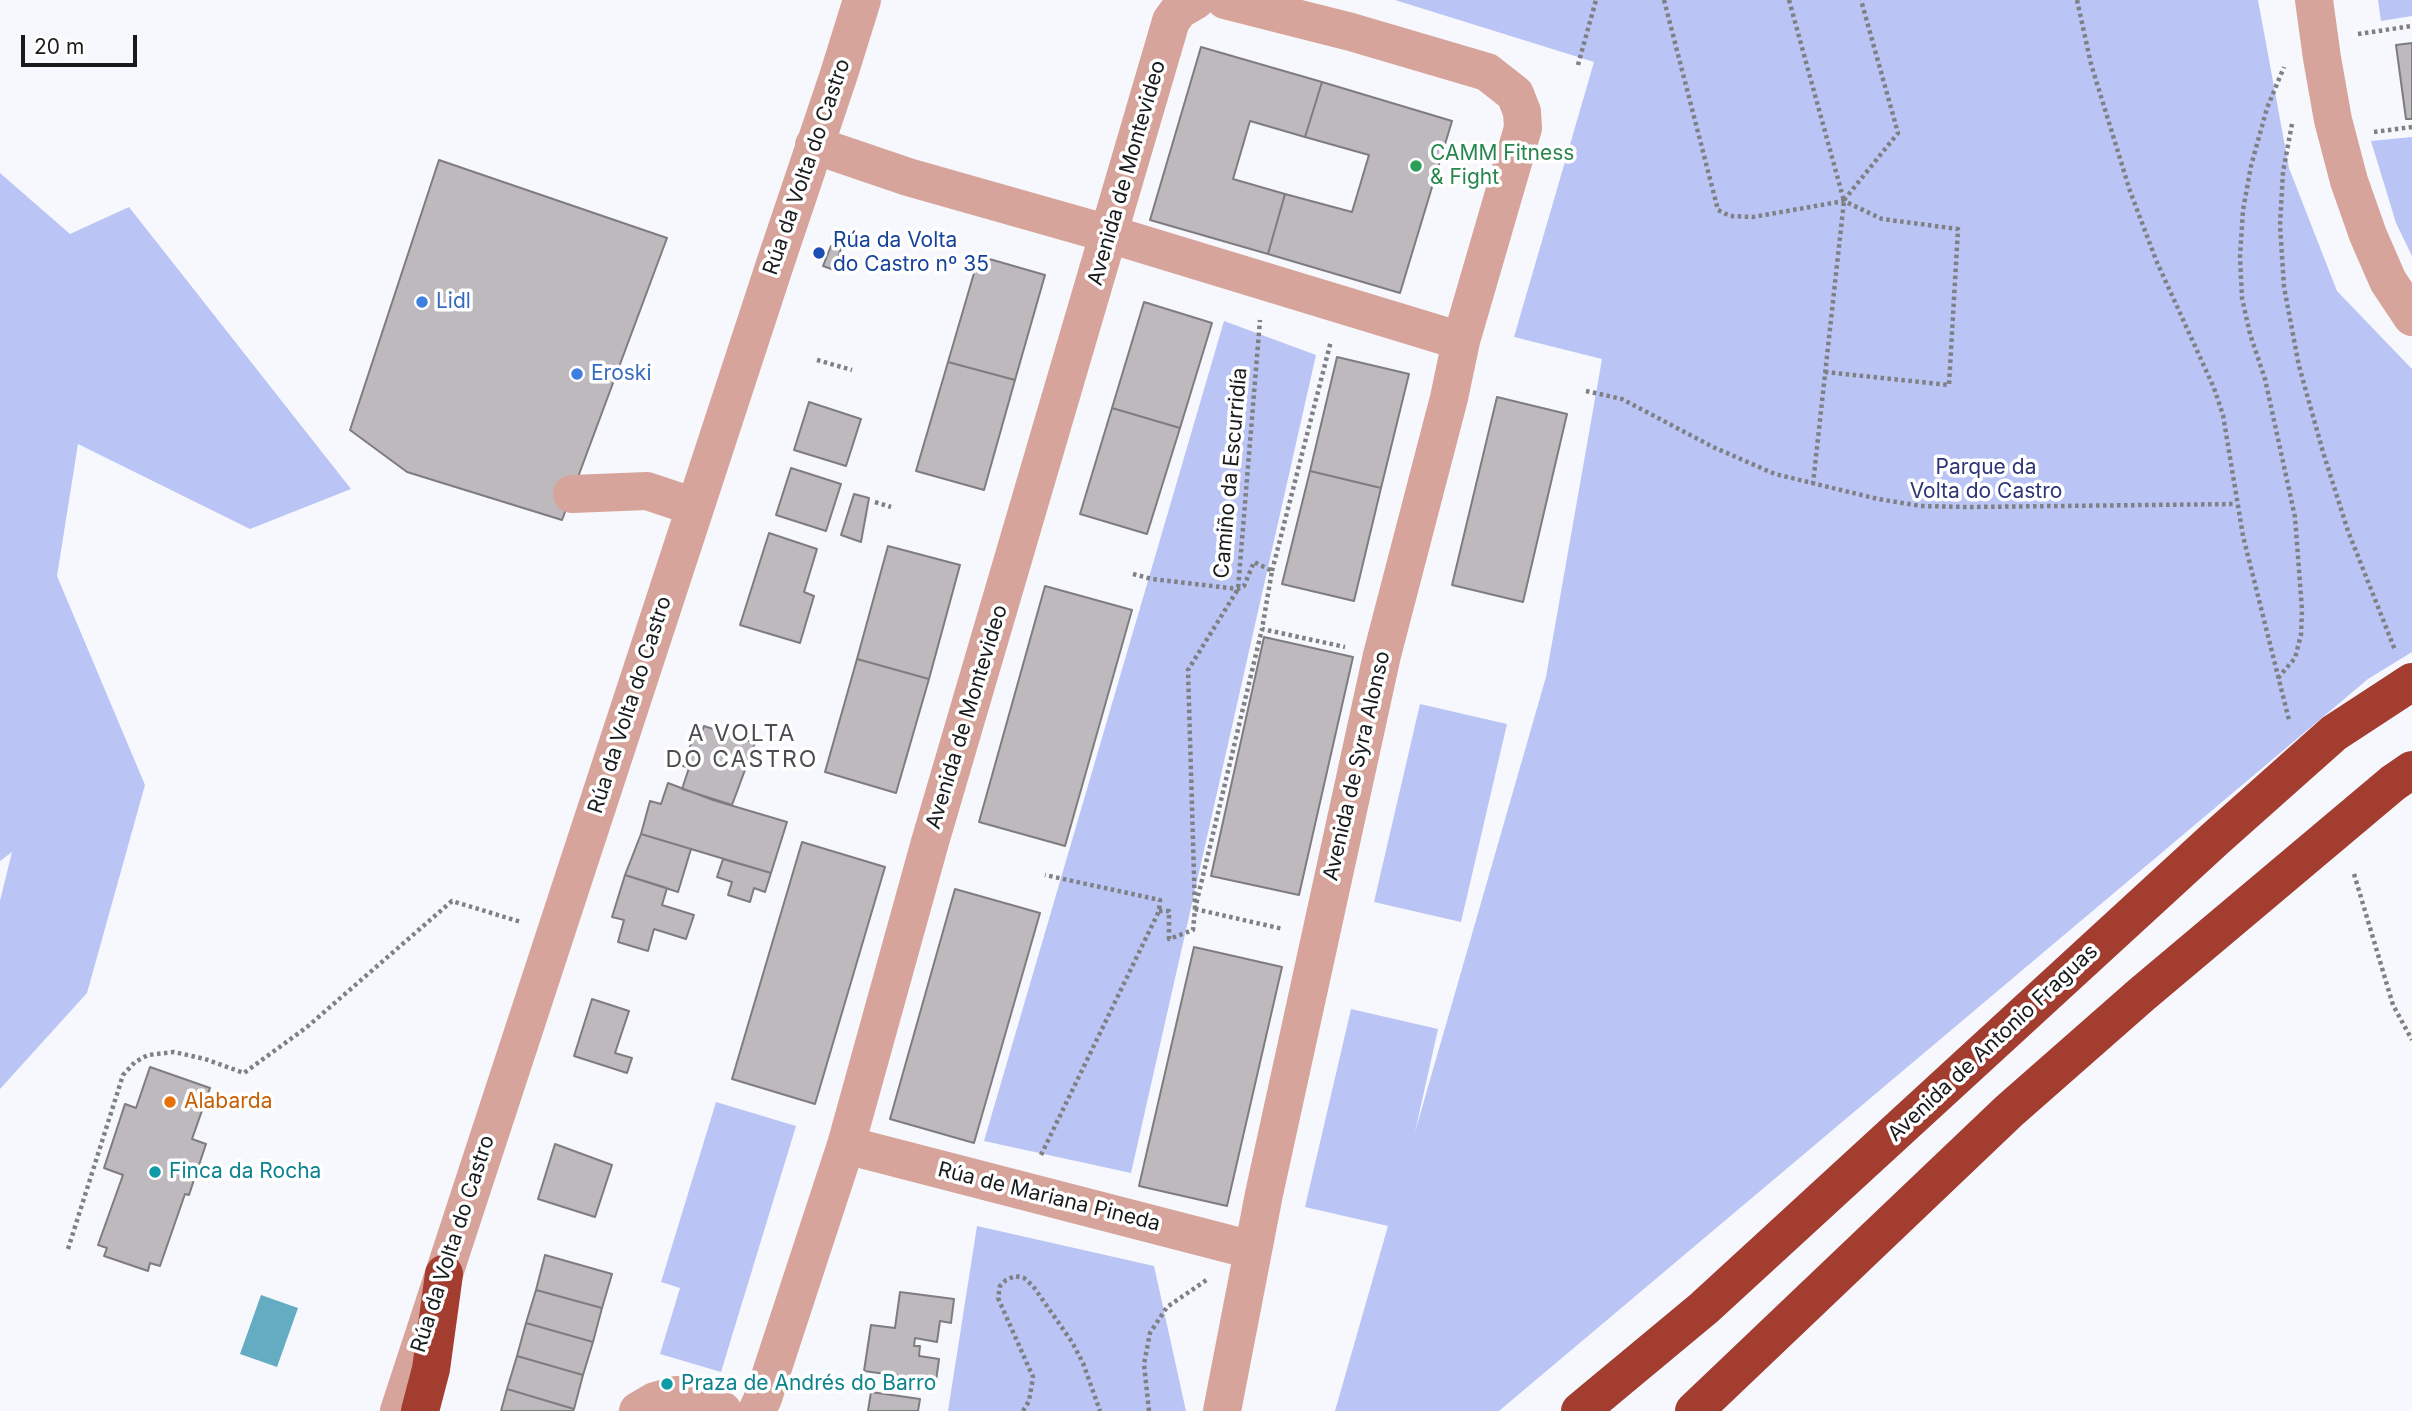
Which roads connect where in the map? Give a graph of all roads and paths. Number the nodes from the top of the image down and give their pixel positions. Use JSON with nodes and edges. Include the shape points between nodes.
{"nodes":[{"id":1,"x":862,"y":0,"type":"edge"},
{"id":2,"x":1225,"y":0,"type":"edge"},
{"id":3,"x":1596,"y":0,"type":"edge"},
{"id":4,"x":1664,"y":0,"type":"edge"},
{"id":5,"x":1790,"y":0,"type":"edge"},
{"id":6,"x":1861,"y":0,"type":"edge"},
{"id":7,"x":2077,"y":0,"type":"edge"},
{"id":8,"x":2314,"y":0,"type":"edge"},
{"id":9,"x":1295,"y":8,"type":"edge"},
{"id":10,"x":1184,"y":10,"type":"edge"},
{"id":11,"x":2412,"y":26,"type":"edge"},
{"id":12,"x":2367,"y":33,"type":"dead end"},
{"id":13,"x":2286,"y":63,"type":"dead end"},
{"id":14,"x":1578,"y":65,"type":"dead end"},
{"id":15,"x":2295,"y":112,"type":"dead end"},
{"id":16,"x":2412,"y":127,"type":"edge"},
{"id":17,"x":2383,"y":131,"type":"dead end"},
{"id":18,"x":814,"y":145,"type":"junction"},
{"id":19,"x":1844,"y":201,"type":"junction"},
{"id":20,"x":1109,"y":234,"type":"junction"},
{"id":21,"x":2412,"y":317,"type":"edge"},
{"id":22,"x":1260,"y":318,"type":"dead end"},
{"id":23,"x":1331,"y":340,"type":"dead end"},
{"id":24,"x":1461,"y":341,"type":"junction"},
{"id":25,"x":817,"y":360,"type":"dead end"},
{"id":26,"x":852,"y":370,"type":"dead end"},
{"id":27,"x":1825,"y":372,"type":"junction"},
{"id":28,"x":1586,"y":391,"type":"dead end"},
{"id":29,"x":1812,"y":484,"type":"junction"},
{"id":30,"x":572,"y":494,"type":"dead end"},
{"id":31,"x":874,"y":502,"type":"dead end"},
{"id":32,"x":2236,"y":504,"type":"junction"},
{"id":33,"x":695,"y":507,"type":"junction"},
{"id":34,"x":891,"y":507,"type":"dead end"},
{"id":35,"x":1272,"y":571,"type":"junction"},
{"id":36,"x":1133,"y":574,"type":"dead end"},
{"id":37,"x":1238,"y":590,"type":"junction"},
{"id":38,"x":1262,"y":629,"type":"junction"},
{"id":39,"x":1346,"y":648,"type":"dead end"},
{"id":40,"x":2406,"y":671,"type":"edge"},
{"id":41,"x":2278,"y":678,"type":"junction"},
{"id":42,"x":2289,"y":721,"type":"dead end"},
{"id":43,"x":2412,"y":770,"type":"edge"},
{"id":44,"x":2354,"y":874,"type":"dead end"},
{"id":45,"x":1045,"y":876,"type":"dead end"},
{"id":46,"x":1195,"y":909,"type":"junction"},
{"id":47,"x":1159,"y":911,"type":"junction"},
{"id":48,"x":1284,"y":929,"type":"dead end"},
{"id":49,"x":555,"y":933,"type":"junction"},
{"id":50,"x":2412,"y":1040,"type":"edge"},
{"id":51,"x":846,"y":1145,"type":"junction"},
{"id":52,"x":1036,"y":1165,"type":"dead end"},
{"id":53,"x":68,"y":1249,"type":"dead end"},
{"id":54,"x":1252,"y":1250,"type":"junction"},
{"id":55,"x":444,"y":1274,"type":"junction"},
{"id":56,"x":1214,"y":1274,"type":"dead end"},
{"id":57,"x":398,"y":1411,"type":"edge"},
{"id":58,"x":420,"y":1411,"type":"edge"},
{"id":59,"x":638,"y":1411,"type":"edge"},
{"id":60,"x":723,"y":1411,"type":"edge"},
{"id":61,"x":757,"y":1411,"type":"edge"},
{"id":62,"x":1023,"y":1411,"type":"edge"},
{"id":63,"x":1100,"y":1411,"type":"edge"},
{"id":64,"x":1149,"y":1411,"type":"edge"},
{"id":65,"x":1222,"y":1411,"type":"edge"},
{"id":66,"x":1580,"y":1411,"type":"edge"},
{"id":67,"x":1694,"y":1411,"type":"edge"}],
"edges":[{"from":1,"to":18,"type":"street","name":"Rúa da Volta do Castro"},
{"from":2,"to":9,"type":"street"},
{"from":3,"to":14,"type":"path"},
{"from":4,"to":19,"type":"path","via":[[1718,210],[1753,218]]},
{"from":5,"to":19,"type":"path"},
{"from":6,"to":19,"type":"path","via":[[1898,133]]},
{"from":7,"to":32,"type":"path","via":[[2091,64],[2130,191],[2223,415]]},
{"from":8,"to":21,"type":"street","via":[[2333,120],[2349,181],[2388,281]]},
{"from":9,"to":24,"type":"street","name":"Avenida de Syra Alonso","via":[[1487,72],[1515,94],[1523,128]]},
{"from":10,"to":20,"type":"street","name":"Avenida de Montevideo"},
{"from":11,"to":12,"type":"path"},
{"from":13,"to":41,"type":"path","via":[[2267,108],[2251,166],[2239,257],[2242,298],[2295,517],[2301,635],[2295,658]]},
{"from":15,"to":40,"type":"path","via":[[2283,172],[2284,287],[2300,366],[2348,531]]},
{"from":16,"to":17,"type":"path"},
{"from":18,"to":20,"type":"street","via":[[921,181]]},
{"from":18,"to":33,"type":"street","name":"Rúa da Volta do Castro"},
{"from":19,"to":27,"type":"path"},
{"from":19,"to":27,"type":"path","via":[[1882,219],[1958,229],[1949,385]]},
{"from":20,"to":24,"type":"street"},
{"from":20,"to":51,"type":"street","name":"Avenida de Montevideo"},
{"from":22,"to":37,"type":"path","name":"Camiño da Escurridía"},
{"from":23,"to":35,"type":"path"},
{"from":24,"to":54,"type":"street","name":"Avenida de Syra Alonso","via":[[1382,655]]},
{"from":25,"to":26,"type":"path"},
{"from":27,"to":29,"type":"path"},
{"from":28,"to":29,"type":"path","via":[[1622,399],[1744,462]]},
{"from":29,"to":32,"type":"path","via":[[1921,506]]},
{"from":30,"to":33,"type":"street","via":[[647,491]]},
{"from":31,"to":34,"type":"path"},
{"from":32,"to":41,"type":"path"},
{"from":33,"to":49,"type":"street","name":"Rúa da Volta do Castro"},
{"from":35,"to":37,"type":"path","via":[[1254,562]]},
{"from":35,"to":38,"type":"path"},
{"from":36,"to":37,"type":"path"},
{"from":37,"to":46,"type":"path","name":"Camiño da Escurridía","via":[[1188,670]]},
{"from":38,"to":39,"type":"path"},
{"from":38,"to":46,"type":"path"},
{"from":40,"to":66,"type":"highway","name":"Avenida de Antonio Fraguas","via":[[2206,847],[1704,1308]]},
{"from":41,"to":42,"type":"path"},
{"from":43,"to":67,"type":"highway","via":[[2009,1111]]},
{"from":44,"to":50,"type":"path","via":[[2393,1005]]},
{"from":45,"to":47,"type":"path","via":[[1160,900]]},
{"from":46,"to":47,"type":"path","via":[[1194,929],[1169,939],[1170,911]]},
{"from":46,"to":48,"type":"path"},
{"from":47,"to":52,"type":"path"},
{"from":49,"to":53,"type":"path","via":[[452,901],[307,1027],[244,1073],[174,1052],[148,1055],[135,1062],[123,1075]]},
{"from":49,"to":55,"type":"street","name":"Rúa da Volta do Castro"},
{"from":51,"to":54,"type":"street","name":"Rúa de Mariana Pineda"},
{"from":51,"to":61,"type":"street","name":"Avenida de Montevideo"},
{"from":54,"to":65,"type":"street","name":"Avenida de Syra Alonso"},
{"from":55,"to":57,"type":"street","name":"Rúa da Volta do Castro"},
{"from":55,"to":58,"type":"highway","via":[[431,1369]]},
{"from":56,"to":64,"type":"path","via":[[1167,1307],[1150,1333],[1144,1364]]},
{"from":59,"to":60,"type":"street","via":[[676,1395],[697,1398]]},
{"from":62,"to":63,"type":"path","via":[[1033,1377],[998,1298],[1000,1286],[1016,1276],[1033,1286],[1072,1342]]}]}
